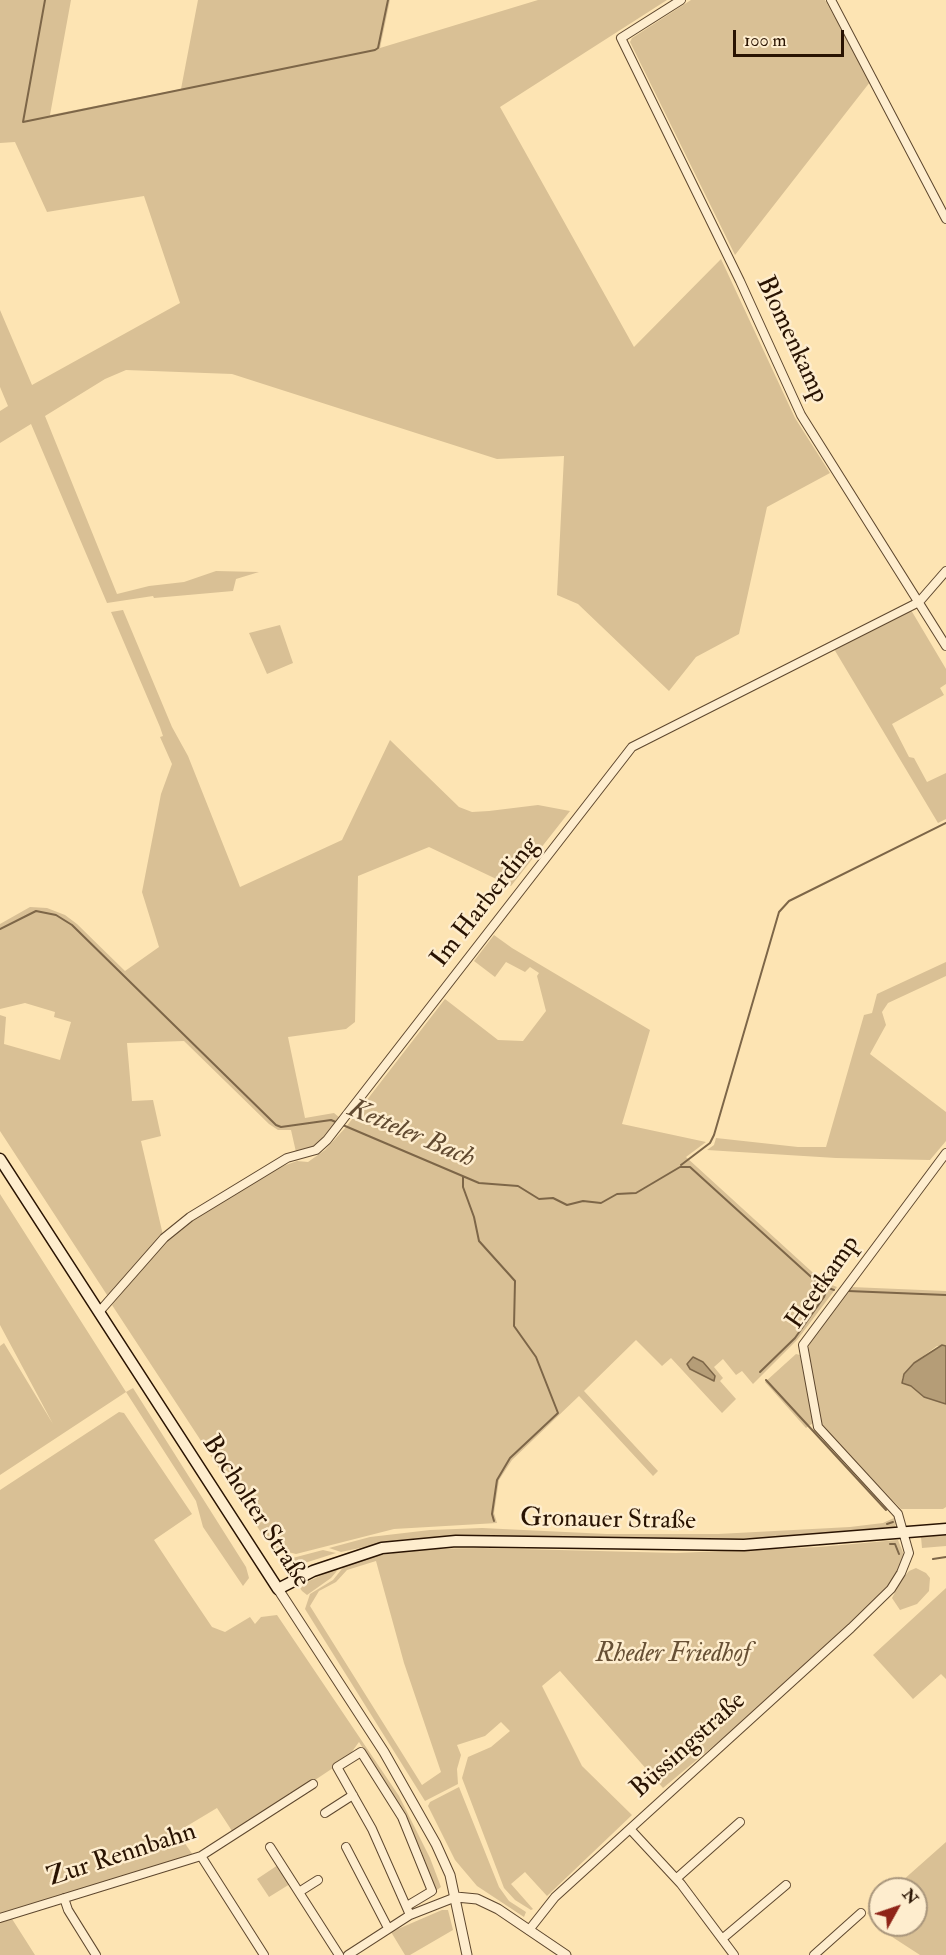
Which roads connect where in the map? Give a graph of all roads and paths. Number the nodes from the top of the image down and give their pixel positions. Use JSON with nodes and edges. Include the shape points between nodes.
{"nodes":[{"id":1,"x":681,"y":0,"type":"edge"},
{"id":2,"x":831,"y":0,"type":"edge"},
{"id":3,"x":946,"y":219,"type":"edge"},
{"id":4,"x":946,"y":571,"type":"edge"},
{"id":5,"x":919,"y":602,"type":"junction"},
{"id":6,"x":946,"y":646,"type":"edge"},
{"id":7,"x":946,"y":1153,"type":"edge"},
{"id":8,"x":0,"y":1159,"type":"edge"},
{"id":9,"x":99,"y":1312,"type":"junction"},
{"id":10,"x":946,"y":1529,"type":"edge"},
{"id":11,"x":905,"y":1534,"type":"junction"},
{"id":12,"x":278,"y":1589,"type":"junction"},
{"id":13,"x":313,"y":1784,"type":"dead end"},
{"id":14,"x":353,"y":1795,"type":"junction"},
{"id":15,"x":325,"y":1813,"type":"dead end"},
{"id":16,"x":740,"y":1822,"type":"dead end"},
{"id":17,"x":630,"y":1829,"type":"junction"},
{"id":18,"x":270,"y":1847,"type":"dead end"},
{"id":19,"x":345,"y":1847,"type":"dead end"},
{"id":20,"x":201,"y":1856,"type":"junction"},
{"id":21,"x":677,"y":1878,"type":"junction"},
{"id":22,"x":318,"y":1880,"type":"dead end"},
{"id":23,"x":786,"y":1885,"type":"dead end"},
{"id":24,"x":299,"y":1892,"type":"junction"},
{"id":25,"x":456,"y":1897,"type":"junction"},
{"id":26,"x":64,"y":1898,"type":"junction"},
{"id":27,"x":407,"y":1906,"type":"junction"},
{"id":28,"x":861,"y":1913,"type":"dead end"},
{"id":29,"x":410,"y":1916,"type":"junction"},
{"id":30,"x":0,"y":1918,"type":"edge"},
{"id":31,"x":388,"y":1928,"type":"junction"},
{"id":32,"x":529,"y":1930,"type":"junction"},
{"id":33,"x":722,"y":1939,"type":"junction"},
{"id":34,"x":96,"y":1955,"type":"edge"},
{"id":35,"x":264,"y":1955,"type":"edge"},
{"id":36,"x":339,"y":1955,"type":"edge"},
{"id":37,"x":348,"y":1955,"type":"edge"},
{"id":38,"x":467,"y":1955,"type":"edge"},
{"id":39,"x":566,"y":1955,"type":"edge"},
{"id":40,"x":734,"y":1955,"type":"edge"},
{"id":41,"x":814,"y":1955,"type":"edge"}],
"edges":[{"from":1,"to":5,"type":"street","name":"Blomenkamp","via":[[621,38],[741,281],[801,415]]},
{"from":2,"to":3,"type":"street"},
{"from":4,"to":5,"type":"street","name":"Im Harberding"},
{"from":5,"to":6,"type":"street","name":"Blomenkamp"},
{"from":5,"to":9,"type":"street","name":"Im Harberding","via":[[633,747],[337,1128],[316,1150],[288,1158],[190,1217],[164,1238]]},
{"from":7,"to":11,"type":"street","name":"Heetkamp","via":[[802,1345],[818,1428],[898,1514]]},
{"from":8,"to":9,"type":"main road","name":"Bocholter Straße"},
{"from":9,"to":12,"type":"main road","name":"Bocholter Straße"},
{"from":10,"to":11,"type":"main road","name":"Gronauer Straße"},
{"from":11,"to":12,"type":"main road","name":"Gronauer Straße","via":[[744,1545],[456,1542],[382,1548],[313,1571]]},
{"from":11,"to":17,"type":"street","name":"Büssingstraße","via":[[909,1553],[888,1593]]},
{"from":12,"to":25,"type":"street","name":"Bocholter Straße","via":[[402,1783],[436,1844]]},
{"from":13,"to":20,"type":"street","name":"Zur Rennbahn"},
{"from":14,"to":15,"type":"street"},
{"from":14,"to":27,"type":"street"},
{"from":14,"to":27,"type":"street","via":[[337,1767],[362,1752],[402,1817],[432,1891]]},
{"from":16,"to":21,"type":"street"},
{"from":17,"to":21,"type":"street"},
{"from":17,"to":32,"type":"street","name":"Büssingstraße","via":[[555,1897]]},
{"from":18,"to":24,"type":"street"},
{"from":19,"to":31,"type":"street"},
{"from":20,"to":26,"type":"street","name":"Zur Rennbahn"},
{"from":20,"to":35,"type":"street"},
{"from":21,"to":33,"type":"street"},
{"from":22,"to":24,"type":"street"},
{"from":23,"to":33,"type":"street"},
{"from":24,"to":36,"type":"street"},
{"from":25,"to":29,"type":"street"},
{"from":25,"to":32,"type":"street","via":[[483,1902]]},
{"from":25,"to":38,"type":"street","name":"Bocholter Straße"},
{"from":26,"to":30,"type":"street","name":"Zur Rennbahn"},
{"from":26,"to":34,"type":"street"},
{"from":27,"to":29,"type":"street"},
{"from":28,"to":41,"type":"street"},
{"from":29,"to":31,"type":"street"},
{"from":31,"to":37,"type":"street"},
{"from":32,"to":39,"type":"street"},
{"from":33,"to":40,"type":"street"}]}
